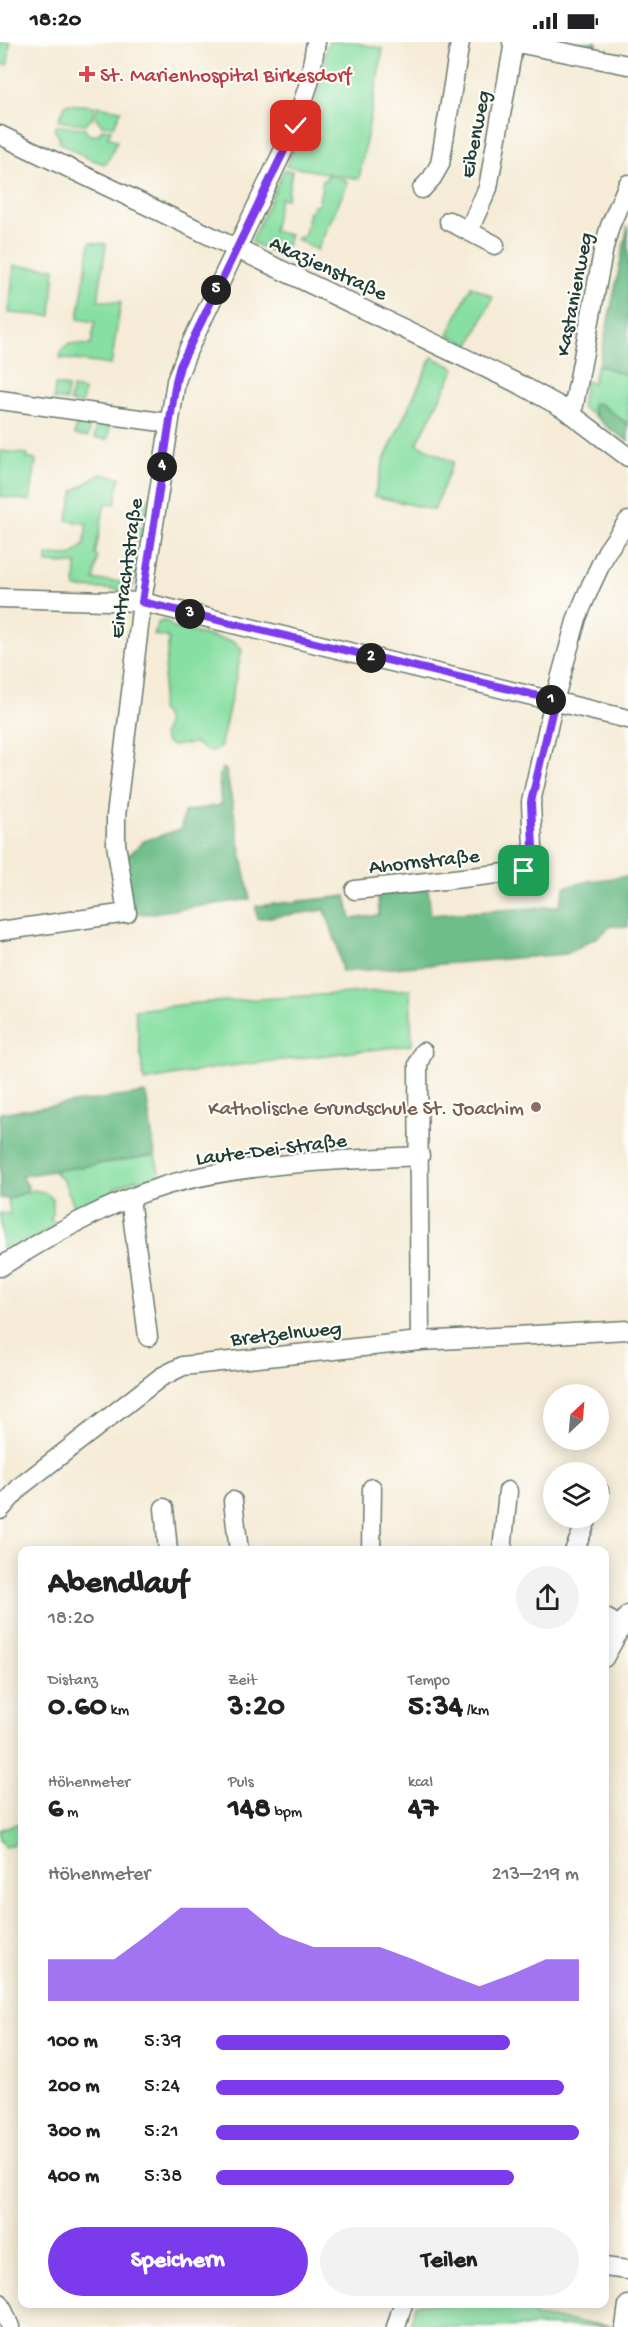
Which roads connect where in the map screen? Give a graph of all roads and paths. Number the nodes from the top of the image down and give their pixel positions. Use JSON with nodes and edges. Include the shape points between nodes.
{"nodes":[{"id":1,"x":316,"y":42,"type":"edge"},
{"id":2,"x":460,"y":42,"type":"edge"},
{"id":3,"x":513,"y":42,"type":"edge"},
{"id":4,"x":541,"y":45,"type":"edge"},
{"id":5,"x":628,"y":65,"type":"edge"},
{"id":6,"x":0,"y":135,"type":"edge"},
{"id":7,"x":628,"y":184,"type":"edge"},
{"id":8,"x":422,"y":189,"type":"dead end"},
{"id":9,"x":449,"y":221,"type":"dead end"},
{"id":10,"x":469,"y":230,"type":"junction"},
{"id":11,"x":495,"y":245,"type":"dead end"},
{"id":12,"x":236,"y":248,"type":"junction"},
{"id":13,"x":0,"y":400,"type":"edge"},
{"id":14,"x":572,"y":416,"type":"junction"},
{"id":15,"x":170,"y":423,"type":"junction"},
{"id":16,"x":628,"y":457,"type":"edge"},
{"id":17,"x":628,"y":521,"type":"edge"},
{"id":18,"x":0,"y":598,"type":"edge"},
{"id":19,"x":142,"y":602,"type":"junction"},
{"id":20,"x":555,"y":700,"type":"junction"},
{"id":21,"x":628,"y":718,"type":"edge"},
{"id":22,"x":355,"y":890,"type":"dead end"},
{"id":23,"x":0,"y":930,"type":"edge"},
{"id":24,"x":423,"y":1052,"type":"dead end"},
{"id":25,"x":420,"y":1156,"type":"junction"},
{"id":26,"x":130,"y":1198,"type":"junction"},
{"id":27,"x":0,"y":1267,"type":"edge"},
{"id":28,"x":628,"y":1330,"type":"edge"},
{"id":29,"x":148,"y":1337,"type":"dead end"},
{"id":30,"x":420,"y":1341,"type":"junction"},
{"id":31,"x":372,"y":1488,"type":"dead end"},
{"id":32,"x":508,"y":1491,"type":"dead end"},
{"id":33,"x":233,"y":1501,"type":"dead end"},
{"id":34,"x":164,"y":1508,"type":"dead end"},
{"id":35,"x":0,"y":1510,"type":"edge"},
{"id":36,"x":584,"y":1528,"type":"edge"},
{"id":37,"x":168,"y":1546,"type":"edge"},
{"id":38,"x":238,"y":1546,"type":"edge"},
{"id":39,"x":371,"y":1546,"type":"edge"},
{"id":40,"x":502,"y":1546,"type":"edge"},
{"id":41,"x":576,"y":1546,"type":"edge"},
{"id":42,"x":609,"y":1618,"type":"edge"},
{"id":43,"x":626,"y":1620,"type":"edge"},
{"id":44,"x":609,"y":1649,"type":"edge"},
{"id":45,"x":609,"y":2268,"type":"edge"},
{"id":46,"x":628,"y":2270,"type":"edge"},
{"id":47,"x":0,"y":2303,"type":"edge"},
{"id":48,"x":628,"y":2305,"type":"edge"},
{"id":49,"x":402,"y":2308,"type":"edge"},
{"id":50,"x":10,"y":2327,"type":"edge"},
{"id":51,"x":396,"y":2327,"type":"edge"},
{"id":52,"x":625,"y":2327,"type":"edge"}],
"edges":[{"from":1,"to":12,"type":"street","name":"Eintrachtstraße","via":[[296,126]]},
{"from":2,"to":8,"type":"street","via":[[440,164]]},
{"from":3,"to":4,"type":"street"},
{"from":3,"to":10,"type":"street","name":"Eibenweg","via":[[488,188]]},
{"from":4,"to":5,"type":"street"},
{"from":6,"to":12,"type":"street","name":"Akazienstraße"},
{"from":7,"to":14,"type":"street","name":"Kastanienweg","via":[[604,247]]},
{"from":9,"to":10,"type":"street"},
{"from":10,"to":11,"type":"street"},
{"from":12,"to":14,"type":"street","name":"Akazienstraße","via":[[521,385]]},
{"from":12,"to":15,"type":"street","name":"Eintrachtstraße","via":[[180,366]]},
{"from":13,"to":15,"type":"street"},
{"from":14,"to":16,"type":"street","name":"Akazienstraße"},
{"from":15,"to":19,"type":"street","name":"Eintrachtstraße"},
{"from":17,"to":20,"type":"street","name":"Ahornstraße","via":[[607,551],[577,618]]},
{"from":18,"to":19,"type":"street"},
{"from":19,"to":20,"type":"street"},
{"from":19,"to":23,"type":"street","name":"Eintrachtstraße","via":[[116,816],[116,844],[127,913]]},
{"from":20,"to":21,"type":"street"},
{"from":20,"to":22,"type":"street","name":"Ahornstraße","via":[[531,802],[535,877]]},
{"from":24,"to":25,"type":"street","via":[[418,1064]]},
{"from":25,"to":26,"type":"street","name":"Laute-Dei-Straße","via":[[238,1171],[168,1185]]},
{"from":25,"to":30,"type":"street"},
{"from":26,"to":27,"type":"street","name":"Laute-Dei-Straße","via":[[70,1225]]},
{"from":26,"to":29,"type":"street"},
{"from":28,"to":30,"type":"street","name":"Bretzelnweg"},
{"from":30,"to":35,"type":"street","name":"Bretzelnweg","via":[[172,1370],[21,1486]]},
{"from":31,"to":39,"type":"street"},
{"from":32,"to":40,"type":"street"},
{"from":33,"to":38,"type":"street"},
{"from":34,"to":37,"type":"street"},
{"from":36,"to":41,"type":"street"},
{"from":42,"to":43,"type":"street"},
{"from":43,"to":44,"type":"street"},
{"from":45,"to":46,"type":"street"},
{"from":47,"to":50,"type":"street"},
{"from":48,"to":52,"type":"street"},
{"from":49,"to":51,"type":"street"}]}
